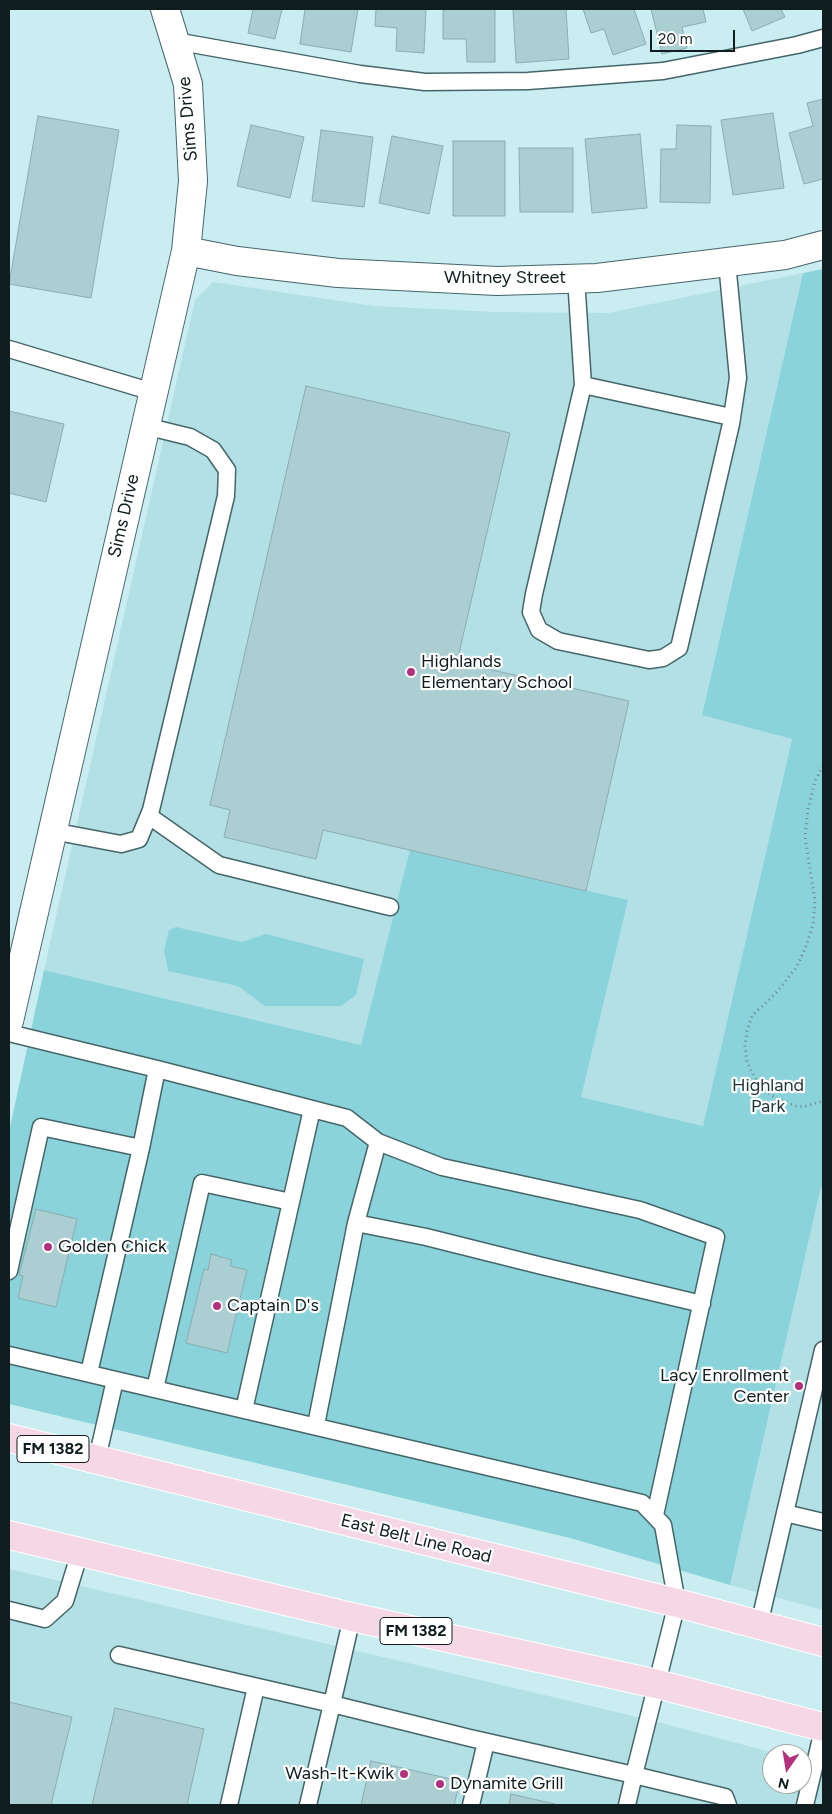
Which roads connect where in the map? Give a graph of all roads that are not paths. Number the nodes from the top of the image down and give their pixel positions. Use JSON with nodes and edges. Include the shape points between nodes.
{"nodes":[{"id":1,"x":165,"y":9,"type":"edge"},
{"id":2,"x":823,"y":38,"type":"edge"},
{"id":3,"x":175,"y":41,"type":"junction"},
{"id":4,"x":823,"y":245,"type":"edge"},
{"id":5,"x":186,"y":251,"type":"junction"},
{"id":6,"x":727,"y":262,"type":"junction"},
{"id":7,"x":576,"y":278,"type":"junction"},
{"id":8,"x":9,"y":349,"type":"edge"},
{"id":9,"x":583,"y":385,"type":"junction"},
{"id":10,"x":153,"y":392,"type":"junction"},
{"id":11,"x":731,"y":417,"type":"junction"},
{"id":12,"x":145,"y":426,"type":"junction"},
{"id":13,"x":149,"y":816,"type":"junction"},
{"id":14,"x":52,"y":830,"type":"junction"},
{"id":15,"x":390,"y":907,"type":"dead end"},
{"id":16,"x":9,"y":1021,"type":"edge"},
{"id":17,"x":9,"y":1032,"type":"edge"},
{"id":18,"x":157,"y":1069,"type":"junction"},
{"id":19,"x":312,"y":1109,"type":"junction"},
{"id":20,"x":378,"y":1142,"type":"junction"},
{"id":21,"x":141,"y":1148,"type":"junction"},
{"id":22,"x":291,"y":1202,"type":"junction"},
{"id":23,"x":356,"y":1223,"type":"junction"},
{"id":24,"x":9,"y":1271,"type":"edge"},
{"id":25,"x":702,"y":1304,"type":"junction"},
{"id":26,"x":823,"y":1350,"type":"edge"},
{"id":27,"x":9,"y":1354,"type":"edge"},
{"id":28,"x":89,"y":1373,"type":"junction"},
{"id":29,"x":115,"y":1380,"type":"junction"},
{"id":30,"x":155,"y":1389,"type":"junction"},
{"id":31,"x":244,"y":1410,"type":"junction"},
{"id":32,"x":316,"y":1426,"type":"junction"},
{"id":33,"x":9,"y":1438,"type":"edge"},
{"id":34,"x":97,"y":1459,"type":"junction"},
{"id":35,"x":785,"y":1513,"type":"junction"},
{"id":36,"x":655,"y":1515,"type":"junction"},
{"id":37,"x":823,"y":1522,"type":"edge"},
{"id":38,"x":9,"y":1535,"type":"edge"},
{"id":39,"x":80,"y":1552,"type":"junction"},
{"id":40,"x":677,"y":1603,"type":"junction"},
{"id":41,"x":9,"y":1610,"type":"edge"},
{"id":42,"x":352,"y":1617,"type":"junction"},
{"id":43,"x":759,"y":1625,"type":"junction"},
{"id":44,"x":823,"y":1642,"type":"edge"},
{"id":45,"x":120,"y":1655,"type":"dead end"},
{"id":46,"x":657,"y":1684,"type":"junction"},
{"id":47,"x":256,"y":1687,"type":"junction"},
{"id":48,"x":332,"y":1704,"type":"junction"},
{"id":49,"x":823,"y":1728,"type":"edge"},
{"id":50,"x":486,"y":1742,"type":"junction"},
{"id":51,"x":634,"y":1775,"type":"junction"},
{"id":52,"x":230,"y":1805,"type":"edge"},
{"id":53,"x":308,"y":1805,"type":"edge"},
{"id":54,"x":471,"y":1805,"type":"edge"},
{"id":55,"x":627,"y":1805,"type":"edge"},
{"id":56,"x":728,"y":1805,"type":"edge"},
{"id":57,"x":805,"y":1805,"type":"edge"}],
"edges":[{"from":1,"to":3,"type":"street","name":"Sims Drive"},
{"from":2,"to":3,"type":"lane","via":[[663,71],[528,81],[434,82],[360,74]]},
{"from":3,"to":5,"type":"street","name":"Sims Drive","via":[[188,84],[193,181]]},
{"from":4,"to":6,"type":"street","name":"Whitney Street","via":[[785,255]]},
{"from":5,"to":7,"type":"street","name":"Whitney Street","via":[[338,273],[497,281]]},
{"from":5,"to":10,"type":"street","name":"Sims Drive"},
{"from":6,"to":7,"type":"street","name":"Whitney Street"},
{"from":6,"to":11,"type":"lane","via":[[738,378]]},
{"from":7,"to":9,"type":"lane"},
{"from":8,"to":10,"type":"lane"},
{"from":9,"to":11,"type":"lane"},
{"from":9,"to":11,"type":"lane","via":[[532,612],[539,630],[558,641],[648,660],[663,658],[679,648]]},
{"from":10,"to":12,"type":"street","name":"Sims Drive"},
{"from":12,"to":13,"type":"lane","via":[[190,438],[206,446],[213,450],[227,470],[226,496]]},
{"from":12,"to":14,"type":"street","name":"Sims Drive"},
{"from":13,"to":14,"type":"lane","via":[[139,839],[121,844]]},
{"from":13,"to":15,"type":"lane","via":[[219,865]]},
{"from":14,"to":16,"type":"street","name":"Sims Drive"},
{"from":17,"to":18,"type":"lane"},
{"from":18,"to":19,"type":"lane"},
{"from":18,"to":21,"type":"lane"},
{"from":19,"to":20,"type":"lane","via":[[347,1118]]},
{"from":19,"to":22,"type":"lane"},
{"from":20,"to":23,"type":"lane"},
{"from":20,"to":25,"type":"lane","via":[[442,1167],[640,1210],[716,1238]]},
{"from":21,"to":24,"type":"lane","via":[[41,1127]]},
{"from":21,"to":28,"type":"lane"},
{"from":22,"to":30,"type":"lane","via":[[202,1183]]},
{"from":22,"to":31,"type":"lane"},
{"from":23,"to":25,"type":"lane"},
{"from":23,"to":32,"type":"lane"},
{"from":25,"to":36,"type":"lane"},
{"from":26,"to":35,"type":"lane"},
{"from":27,"to":28,"type":"lane"},
{"from":28,"to":29,"type":"lane"},
{"from":29,"to":30,"type":"lane"},
{"from":29,"to":34,"type":"lane"},
{"from":30,"to":31,"type":"lane"},
{"from":31,"to":32,"type":"lane"},
{"from":32,"to":36,"type":"lane","via":[[642,1503]]},
{"from":33,"to":34,"type":"main road","name":"East Belt Line Road","number":"FM 1382"},
{"from":34,"to":40,"type":"main road","name":"East Belt Line Road","number":"FM 1382"},
{"from":35,"to":37,"type":"lane"},
{"from":35,"to":43,"type":"lane"},
{"from":36,"to":40,"type":"lane","via":[[663,1525]]},
{"from":38,"to":39,"type":"main road","number":"FM 1382"},
{"from":39,"to":41,"type":"lane","via":[[65,1602],[45,1619]]},
{"from":39,"to":42,"type":"main road","number":"FM 1382"},
{"from":40,"to":43,"type":"main road","name":"East Belt Line Road","number":"FM 1382"},
{"from":40,"to":46,"type":"lane"},
{"from":42,"to":46,"type":"main road","number":"FM 1382"},
{"from":42,"to":48,"type":"lane"},
{"from":43,"to":44,"type":"main road","name":"East Belt Line Road","number":"FM 1382"},
{"from":45,"to":47,"type":"lane"},
{"from":46,"to":49,"type":"main road","number":"FM 1382"},
{"from":46,"to":51,"type":"lane"},
{"from":47,"to":48,"type":"lane"},
{"from":47,"to":52,"type":"lane"},
{"from":48,"to":50,"type":"lane"},
{"from":48,"to":53,"type":"lane"},
{"from":49,"to":57,"type":"lane"},
{"from":50,"to":51,"type":"lane"},
{"from":50,"to":54,"type":"lane"},
{"from":51,"to":55,"type":"lane"},
{"from":51,"to":56,"type":"lane","via":[[725,1797]]}]}
